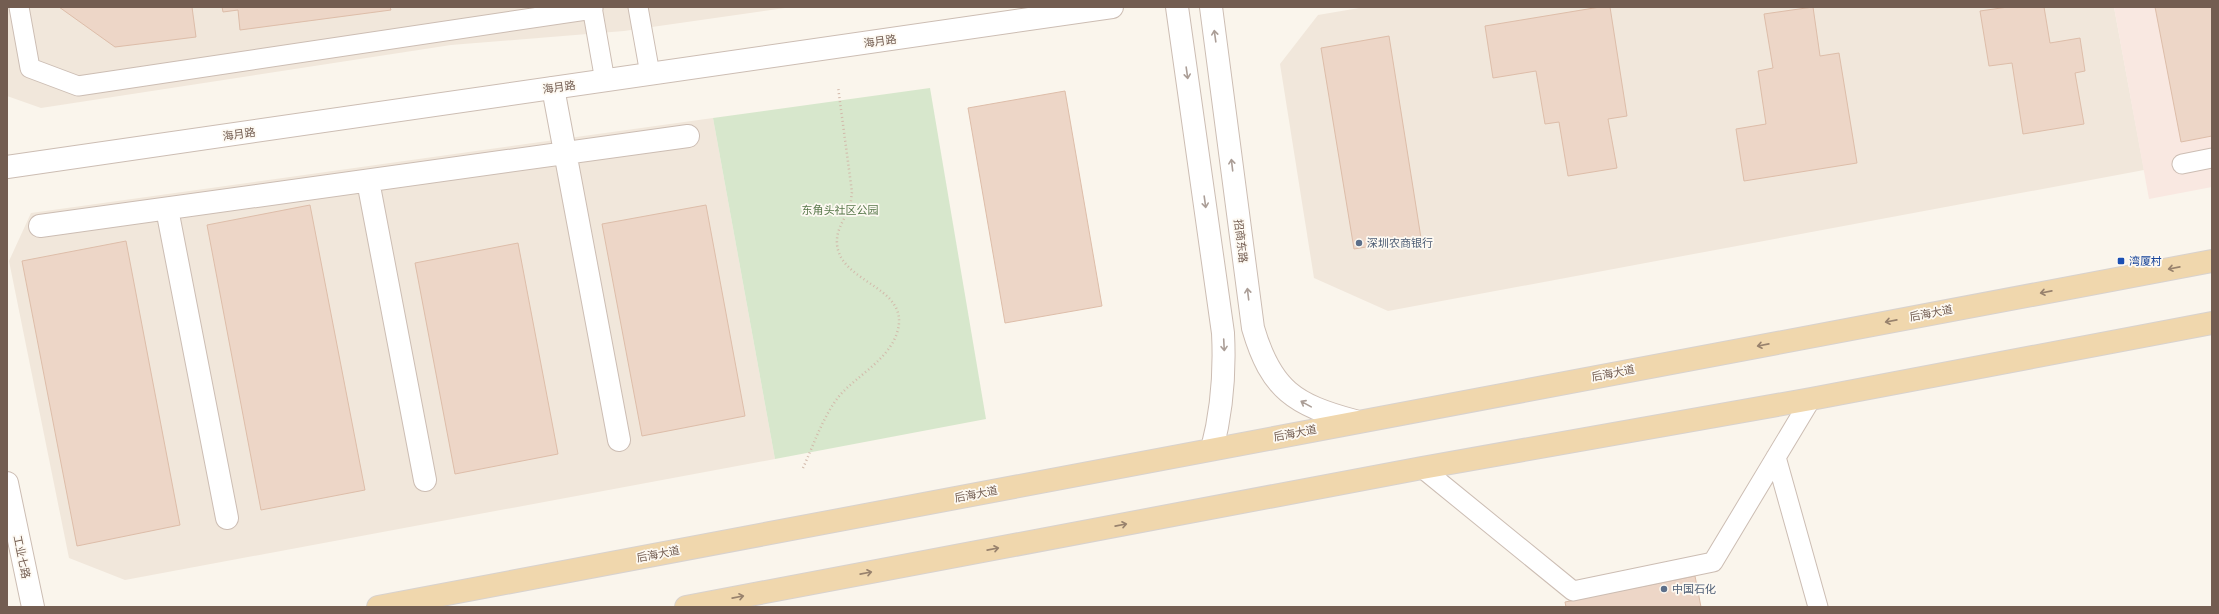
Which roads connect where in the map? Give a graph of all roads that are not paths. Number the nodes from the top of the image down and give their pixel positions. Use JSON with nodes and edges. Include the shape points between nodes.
{"nodes":[{"id":1,"x":19,"y":7,"type":"edge"},
{"id":2,"x":638,"y":7,"type":"edge"},
{"id":3,"x":1112,"y":7,"type":"edge"},
{"id":4,"x":1177,"y":7,"type":"edge"},
{"id":5,"x":1211,"y":7,"type":"edge"},
{"id":6,"x":593,"y":8,"type":"edge"},
{"id":7,"x":650,"y":74,"type":"junction"},
{"id":8,"x":605,"y":81,"type":"junction"},
{"id":9,"x":553,"y":88,"type":"junction"},
{"id":10,"x":688,"y":136,"type":"dead end"},
{"id":11,"x":565,"y":153,"type":"junction"},
{"id":12,"x":2212,"y":158,"type":"edge"},
{"id":13,"x":2182,"y":164,"type":"dead end"},
{"id":14,"x":7,"y":167,"type":"edge"},
{"id":15,"x":368,"y":181,"type":"junction"},
{"id":16,"x":167,"y":209,"type":"junction"},
{"id":17,"x":40,"y":226,"type":"dead end"},
{"id":18,"x":2212,"y":261,"type":"edge"},
{"id":19,"x":2212,"y":323,"type":"edge"},
{"id":20,"x":1811,"y":398,"type":"junction"},
{"id":21,"x":1355,"y":421,"type":"junction"},
{"id":22,"x":619,"y":440,"type":"dead end"},
{"id":23,"x":1212,"y":449,"type":"junction"},
{"id":24,"x":1776,"y":457,"type":"junction"},
{"id":25,"x":1422,"y":468,"type":"junction"},
{"id":26,"x":425,"y":480,"type":"dead end"},
{"id":27,"x":7,"y":483,"type":"edge"},
{"id":28,"x":227,"y":518,"type":"dead end"},
{"id":29,"x":33,"y":607,"type":"edge"},
{"id":30,"x":378,"y":607,"type":"edge"},
{"id":31,"x":686,"y":607,"type":"edge"},
{"id":32,"x":1818,"y":607,"type":"edge"}],
"edges":[{"from":1,"to":6,"type":"lane","via":[[30,68],[78,86]]},
{"from":2,"to":7,"type":"lane"},
{"from":3,"to":7,"type":"street","name":"海月路"},
{"from":4,"to":23,"type":"street","one_way":true,"via":[[1223,333],[1223,388]]},
{"from":21,"to":5,"type":"street","name":"招商东路","one_way":true,"via":[[1320,412],[1294,397],[1276,379],[1259,350],[1253,328]]},
{"from":6,"to":8,"type":"lane"},
{"from":7,"to":8,"type":"street","name":"海月路"},
{"from":8,"to":9,"type":"street","name":"海月路"},
{"from":9,"to":11,"type":"street"},
{"from":9,"to":14,"type":"street","name":"海月路"},
{"from":10,"to":11,"type":"street"},
{"from":11,"to":15,"type":"street"},
{"from":11,"to":22,"type":"street"},
{"from":12,"to":13,"type":"lane"},
{"from":15,"to":16,"type":"street"},
{"from":15,"to":26,"type":"street"},
{"from":16,"to":17,"type":"street"},
{"from":16,"to":28,"type":"street"},
{"from":18,"to":21,"type":"main road","name":"后海大道","one_way":true},
{"from":19,"to":20,"type":"main road"},
{"from":20,"to":24,"type":"lane"},
{"from":20,"to":25,"type":"main road"},
{"from":21,"to":23,"type":"main road","name":"后海大道"},
{"from":23,"to":30,"type":"main road","name":"后海大道"},
{"from":24,"to":25,"type":"lane","via":[[1713,562],[1573,591]]},
{"from":24,"to":32,"type":"lane"},
{"from":31,"to":25,"type":"main road","one_way":true},
{"from":27,"to":29,"type":"street","name":"工业七路"}]}
